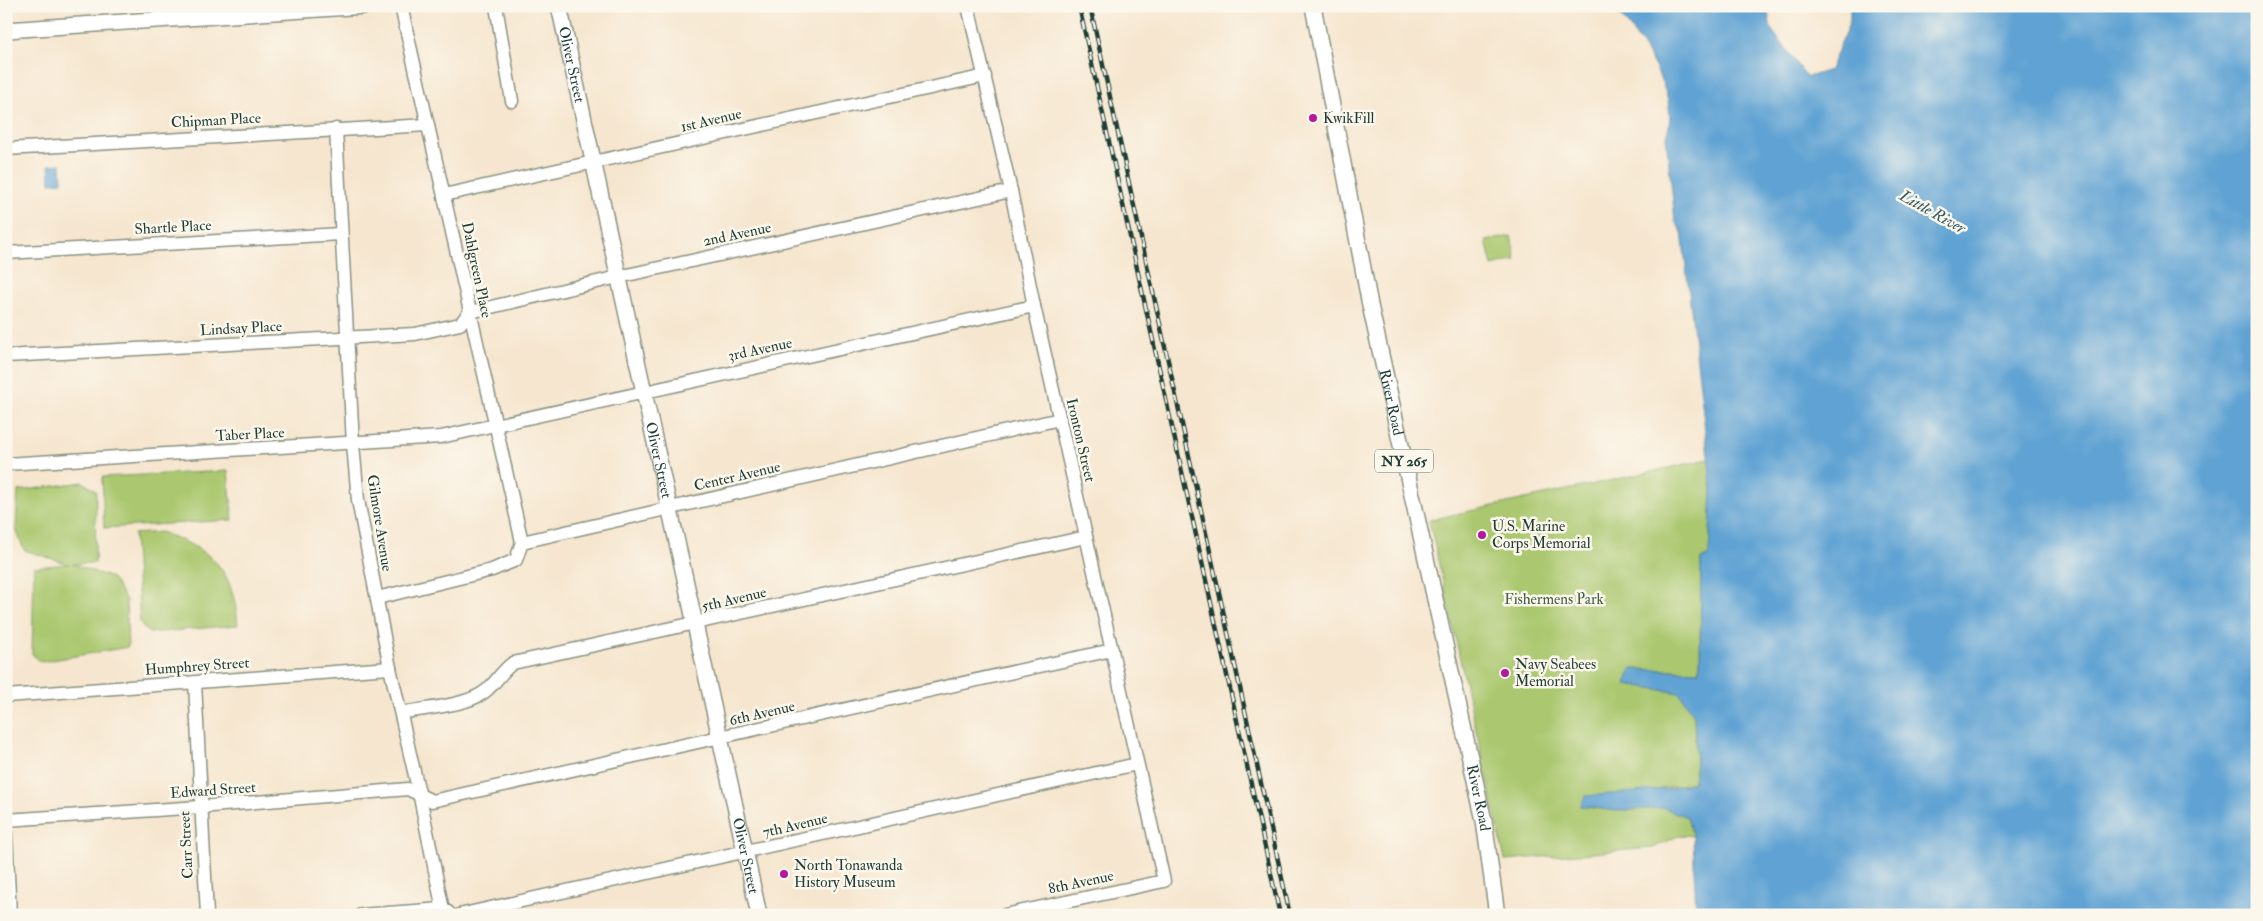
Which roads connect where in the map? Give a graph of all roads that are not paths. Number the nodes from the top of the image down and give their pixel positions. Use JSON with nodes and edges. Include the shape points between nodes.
{"nodes":[{"id":1,"x":365,"y":6,"type":"edge"},
{"id":2,"x":401,"y":6,"type":"edge"},
{"id":3,"x":496,"y":6,"type":"edge"},
{"id":4,"x":559,"y":6,"type":"edge"},
{"id":5,"x":968,"y":6,"type":"edge"},
{"id":6,"x":1313,"y":6,"type":"edge"},
{"id":7,"x":6,"y":30,"type":"edge"},
{"id":8,"x":986,"y":76,"type":"junction"},
{"id":9,"x":512,"y":101,"type":"dead end"},
{"id":10,"x":428,"y":125,"type":"junction"},
{"id":11,"x":336,"y":129,"type":"junction"},
{"id":12,"x":6,"y":149,"type":"edge"},
{"id":13,"x":593,"y":163,"type":"junction"},
{"id":14,"x":1011,"y":191,"type":"junction"},
{"id":15,"x":444,"y":196,"type":"junction"},
{"id":16,"x":341,"y":234,"type":"junction"},
{"id":17,"x":6,"y":253,"type":"edge"},
{"id":18,"x":618,"y":277,"type":"junction"},
{"id":19,"x":1034,"y":306,"type":"junction"},
{"id":20,"x":470,"y":312,"type":"junction"},
{"id":21,"x":348,"y":338,"type":"junction"},
{"id":22,"x":6,"y":356,"type":"edge"},
{"id":23,"x":644,"y":391,"type":"junction"},
{"id":24,"x":1060,"y":419,"type":"junction"},
{"id":25,"x":494,"y":425,"type":"junction"},
{"id":26,"x":352,"y":444,"type":"junction"},
{"id":27,"x":6,"y":464,"type":"edge"},
{"id":28,"x":669,"y":508,"type":"junction"},
{"id":29,"x":1086,"y":537,"type":"junction"},
{"id":30,"x":522,"y":542,"type":"junction"},
{"id":31,"x":377,"y":598,"type":"junction"},
{"id":32,"x":694,"y":625,"type":"junction"},
{"id":33,"x":1112,"y":650,"type":"junction"},
{"id":34,"x":390,"y":668,"type":"junction"},
{"id":35,"x":195,"y":683,"type":"junction"},
{"id":36,"x":6,"y":696,"type":"edge"},
{"id":37,"x":401,"y":713,"type":"junction"},
{"id":38,"x":720,"y":739,"type":"junction"},
{"id":39,"x":1137,"y":764,"type":"junction"},
{"id":40,"x":420,"y":796,"type":"junction"},
{"id":41,"x":200,"y":807,"type":"junction"},
{"id":42,"x":6,"y":820,"type":"edge"},
{"id":43,"x":6,"y":833,"type":"edge"},
{"id":44,"x":745,"y":853,"type":"junction"},
{"id":45,"x":7,"y":858,"type":"edge"},
{"id":46,"x":1164,"y":880,"type":"joint"},
{"id":47,"x":446,"y":913,"type":"edge"},
{"id":48,"x":10,"y":915,"type":"edge"},
{"id":49,"x":206,"y":915,"type":"edge"},
{"id":50,"x":361,"y":915,"type":"edge"},
{"id":51,"x":459,"y":915,"type":"edge"},
{"id":52,"x":759,"y":915,"type":"edge"},
{"id":53,"x":1005,"y":915,"type":"edge"},
{"id":54,"x":1497,"y":915,"type":"edge"}],
"edges":[{"from":1,"to":7,"type":"main road"},
{"from":2,"to":10,"type":"street","name":"Dahlgreen Place"},
{"from":3,"to":9,"type":"street"},
{"from":4,"to":13,"type":"main road","name":"Oliver Street"},
{"from":5,"to":8,"type":"street","name":"Ironton Street"},
{"from":6,"to":54,"type":"main road","name":"River Road","number":"NY 265","via":[[1370,305],[1484,821]]},
{"from":8,"to":13,"type":"street","name":"1st Avenue"},
{"from":8,"to":14,"type":"street","name":"Ironton Street"},
{"from":10,"to":11,"type":"street","name":"Chipman Place"},
{"from":10,"to":15,"type":"street","name":"Dahlgreen Place"},
{"from":11,"to":12,"type":"street","name":"Chipman Place"},
{"from":11,"to":16,"type":"street","name":"Gilmore Avenue"},
{"from":13,"to":15,"type":"street","name":"1st Avenue"},
{"from":13,"to":18,"type":"main road","name":"Oliver Street"},
{"from":14,"to":18,"type":"street","name":"2nd Avenue"},
{"from":14,"to":19,"type":"street","name":"Ironton Street"},
{"from":15,"to":20,"type":"street","name":"Dahlgreen Place"},
{"from":16,"to":17,"type":"street","name":"Shartle Place"},
{"from":16,"to":21,"type":"street","name":"Gilmore Avenue"},
{"from":18,"to":20,"type":"street","name":"2nd Avenue"},
{"from":18,"to":23,"type":"main road","name":"Oliver Street"},
{"from":19,"to":23,"type":"street","name":"3rd Avenue"},
{"from":19,"to":24,"type":"street","name":"Ironton Street"},
{"from":20,"to":21,"type":"street","name":"Lindsay Place","via":[[460,324],[415,334]]},
{"from":20,"to":25,"type":"street","name":"Dahlgreen Place"},
{"from":21,"to":22,"type":"street","name":"Lindsay Place"},
{"from":21,"to":26,"type":"street","name":"Gilmore Avenue"},
{"from":23,"to":25,"type":"street","name":"3rd Avenue"},
{"from":23,"to":28,"type":"main road","name":"Oliver Street"},
{"from":24,"to":28,"type":"street","name":"Center Avenue"},
{"from":24,"to":29,"type":"street","name":"Ironton Street"},
{"from":25,"to":26,"type":"street","name":"Taber Place","via":[[441,437]]},
{"from":25,"to":30,"type":"street","name":"Dahlgreen Place"},
{"from":26,"to":27,"type":"street","name":"Taber Place"},
{"from":26,"to":31,"type":"street","name":"Gilmore Avenue","via":[[358,500]]},
{"from":28,"to":30,"type":"street","name":"Center Avenue"},
{"from":28,"to":32,"type":"main road","name":"Oliver Street"},
{"from":29,"to":32,"type":"street","name":"5th Avenue"},
{"from":29,"to":33,"type":"street","name":"Ironton Street"},
{"from":30,"to":31,"type":"street","via":[[516,560],[492,570]]},
{"from":31,"to":34,"type":"street","name":"Gilmore Avenue"},
{"from":32,"to":37,"type":"street","name":"5th Avenue","via":[[513,663],[502,670],[486,692],[472,699]]},
{"from":32,"to":38,"type":"main road","name":"Oliver Street"},
{"from":33,"to":38,"type":"street","name":"6th Avenue"},
{"from":33,"to":39,"type":"street","name":"Ironton Street"},
{"from":34,"to":35,"type":"street","name":"Humphrey Street"},
{"from":34,"to":37,"type":"street","name":"Gilmore Avenue"},
{"from":35,"to":36,"type":"street","name":"Humphrey Street"},
{"from":35,"to":41,"type":"street","name":"Carr Street"},
{"from":37,"to":40,"type":"street","name":"Gilmore Avenue"},
{"from":38,"to":40,"type":"street","name":"6th Avenue","via":[[432,801]]},
{"from":38,"to":44,"type":"main road","name":"Oliver Street"},
{"from":39,"to":44,"type":"street","name":"7th Avenue"},
{"from":39,"to":46,"type":"street","name":"Ironton Street"},
{"from":40,"to":41,"type":"street","name":"Edward Street","via":[[408,789]]},
{"from":40,"to":47,"type":"street","name":"Gilmore Avenue"},
{"from":41,"to":42,"type":"street","name":"Edward Street"},
{"from":41,"to":49,"type":"street","name":"Carr Street"},
{"from":43,"to":45,"type":"street"},
{"from":44,"to":51,"type":"street","name":"7th Avenue"},
{"from":44,"to":52,"type":"main road","name":"Oliver Street"},
{"from":45,"to":48,"type":"street"},
{"from":46,"to":53,"type":"street","name":"8th Avenue"},
{"from":47,"to":50,"type":"street"}]}
